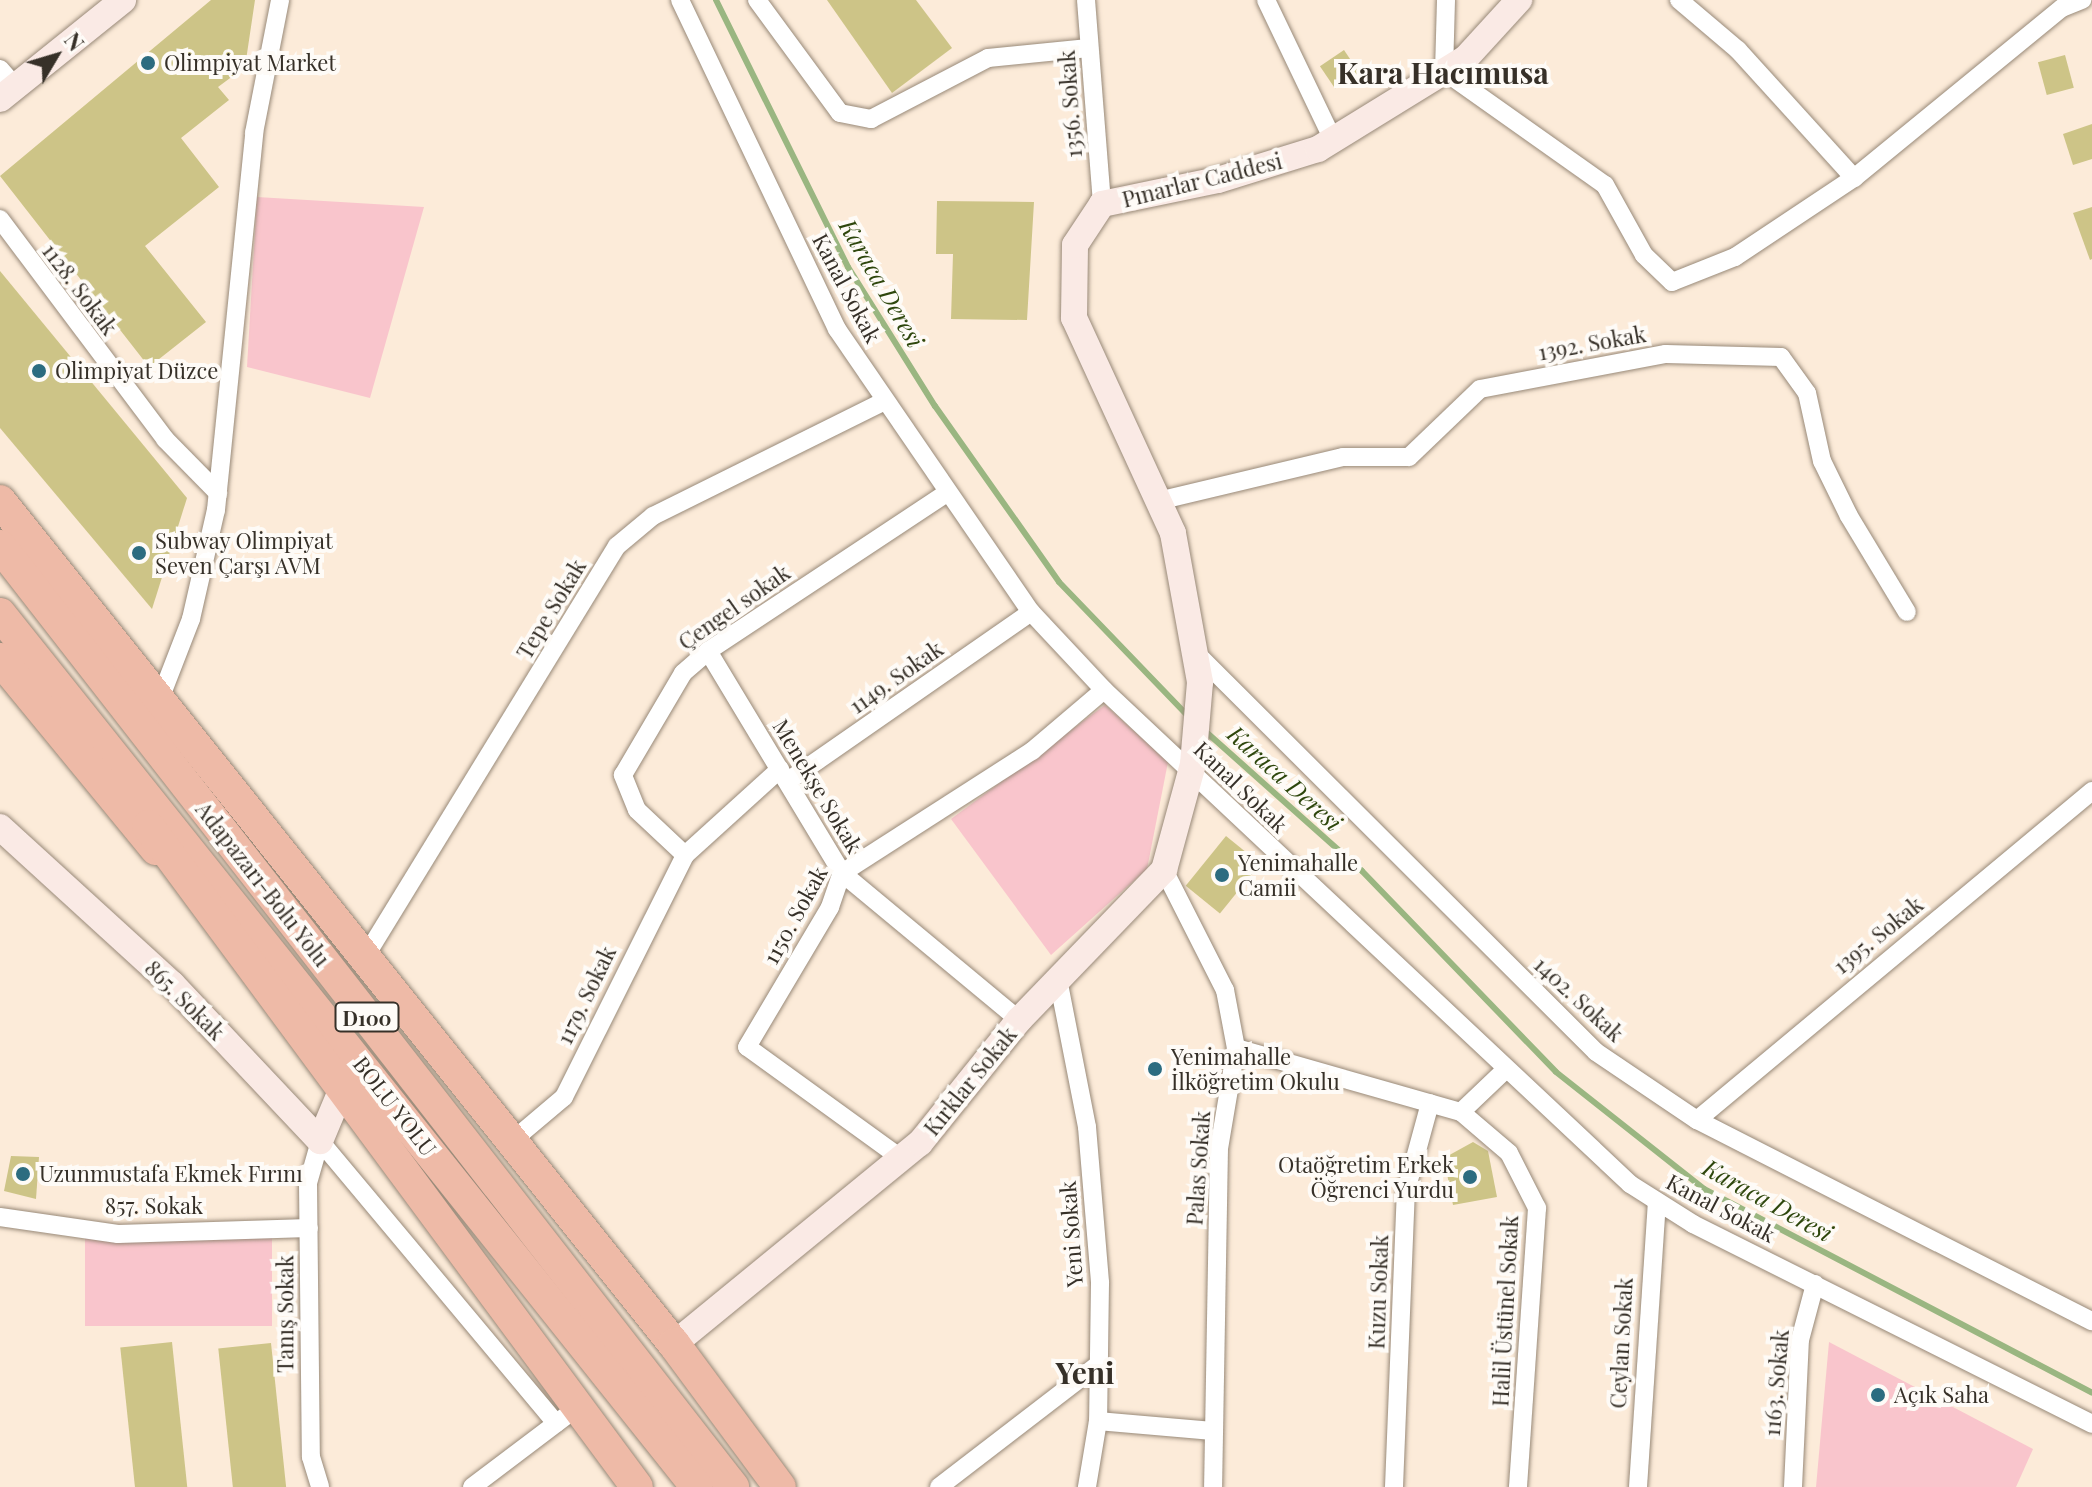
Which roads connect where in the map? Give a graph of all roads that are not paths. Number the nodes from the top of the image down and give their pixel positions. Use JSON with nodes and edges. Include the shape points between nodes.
{"nodes":[{"id":1,"x":123,"y":0,"type":"edge"},
{"id":2,"x":280,"y":0,"type":"edge"},
{"id":3,"x":680,"y":0,"type":"edge"},
{"id":4,"x":757,"y":0,"type":"edge"},
{"id":5,"x":1086,"y":0,"type":"edge"},
{"id":6,"x":1446,"y":0,"type":"edge"},
{"id":7,"x":1519,"y":0,"type":"edge"},
{"id":8,"x":1679,"y":0,"type":"edge"},
{"id":9,"x":2082,"y":0,"type":"edge"},
{"id":10,"x":1274,"y":3,"type":"edge"},
{"id":11,"x":1089,"y":48,"type":"junction"},
{"id":12,"x":1444,"y":71,"type":"junction"},
{"id":13,"x":5,"y":85,"type":"edge"},
{"id":14,"x":1333,"y":140,"type":"junction"},
{"id":15,"x":1854,"y":178,"type":"junction"},
{"id":16,"x":1102,"y":204,"type":"junction"},
{"id":17,"x":0,"y":219,"type":"edge"},
{"id":18,"x":885,"y":401,"type":"junction"},
{"id":19,"x":218,"y":493,"type":"junction"},
{"id":20,"x":945,"y":494,"type":"junction"},
{"id":21,"x":0,"y":501,"type":"edge"},
{"id":22,"x":1158,"y":501,"type":"junction"},
{"id":23,"x":0,"y":546,"type":"edge"},
{"id":24,"x":1031,"y":612,"type":"junction"},
{"id":25,"x":1907,"y":612,"type":"dead end"},
{"id":26,"x":0,"y":614,"type":"edge"},
{"id":27,"x":708,"y":651,"type":"junction"},
{"id":28,"x":1195,"y":652,"type":"junction"},
{"id":29,"x":0,"y":659,"type":"edge"},
{"id":30,"x":92,"y":665,"type":"junction"},
{"id":31,"x":53,"y":678,"type":"junction"},
{"id":32,"x":1104,"y":690,"type":"junction"},
{"id":33,"x":160,"y":699,"type":"junction"},
{"id":34,"x":1192,"y":768,"type":"junction"},
{"id":35,"x":784,"y":775,"type":"junction"},
{"id":36,"x":2092,"y":791,"type":"edge"},
{"id":37,"x":0,"y":827,"type":"edge"},
{"id":38,"x":278,"y":847,"type":"junction"},
{"id":39,"x":685,"y":855,"type":"junction"},
{"id":40,"x":1164,"y":870,"type":"junction"},
{"id":41,"x":842,"y":873,"type":"junction"},
{"id":42,"x":365,"y":957,"type":"junction"},
{"id":43,"x":1058,"y":979,"type":"junction"},
{"id":44,"x":260,"y":980,"type":"junction"},
{"id":45,"x":1019,"y":1020,"type":"junction"},
{"id":46,"x":1236,"y":1048,"type":"junction"},
{"id":47,"x":1503,"y":1072,"type":"junction"},
{"id":48,"x":343,"y":1086,"type":"junction"},
{"id":49,"x":1430,"y":1103,"type":"junction"},
{"id":50,"x":1461,"y":1112,"type":"junction"},
{"id":51,"x":1697,"y":1120,"type":"junction"},
{"id":52,"x":320,"y":1141,"type":"junction"},
{"id":53,"x":512,"y":1141,"type":"junction"},
{"id":54,"x":902,"y":1159,"type":"junction"},
{"id":55,"x":1657,"y":1202,"type":"junction"},
{"id":56,"x":0,"y":1217,"type":"edge"},
{"id":57,"x":309,"y":1228,"type":"junction"},
{"id":58,"x":1815,"y":1284,"type":"junction"},
{"id":59,"x":2092,"y":1321,"type":"edge"},
{"id":60,"x":674,"y":1344,"type":"junction"},
{"id":61,"x":1099,"y":1364,"type":"junction"},
{"id":62,"x":567,"y":1412,"type":"junction"},
{"id":63,"x":1098,"y":1421,"type":"junction"},
{"id":64,"x":2092,"y":1424,"type":"edge"},
{"id":65,"x":1213,"y":1431,"type":"junction"},
{"id":66,"x":320,"y":1487,"type":"edge"},
{"id":67,"x":472,"y":1487,"type":"edge"},
{"id":68,"x":637,"y":1487,"type":"edge"},
{"id":69,"x":697,"y":1487,"type":"edge"},
{"id":70,"x":733,"y":1487,"type":"edge"},
{"id":71,"x":780,"y":1487,"type":"edge"},
{"id":72,"x":939,"y":1487,"type":"edge"},
{"id":73,"x":1087,"y":1487,"type":"edge"},
{"id":74,"x":1213,"y":1487,"type":"edge"},
{"id":75,"x":1394,"y":1487,"type":"edge"},
{"id":76,"x":1518,"y":1487,"type":"edge"},
{"id":77,"x":1638,"y":1487,"type":"edge"},
{"id":78,"x":1793,"y":1487,"type":"edge"}],
"edges":[{"from":1,"to":13,"type":"street"},
{"from":2,"to":19,"type":"street","via":[[254,133]]},
{"from":3,"to":18,"type":"street","name":"Kanal Sokak","via":[[837,329]]},
{"from":4,"to":11,"type":"street","via":[[840,113],[871,119],[988,58]]},
{"from":5,"to":11,"type":"street","name":"1356. Sokak"},
{"from":6,"to":12,"type":"street"},
{"from":7,"to":12,"type":"street","name":"Pınarlar Caddesi"},
{"from":8,"to":15,"type":"street","via":[[1738,50]]},
{"from":9,"to":15,"type":"street","via":[[2062,8]]},
{"from":10,"to":14,"type":"street"},
{"from":11,"to":16,"type":"street","name":"1356. Sokak"},
{"from":12,"to":14,"type":"street","name":"Pınarlar Caddesi"},
{"from":12,"to":15,"type":"street","via":[[1605,185],[1644,255],[1672,282],[1735,257]]},
{"from":14,"to":16,"type":"street","name":"Pınarlar Caddesi","via":[[1218,180]]},
{"from":16,"to":22,"type":"street","name":"Pınarlar Caddesi","via":[[1075,245],[1074,318]]},
{"from":17,"to":19,"type":"street","name":"1128. Sokak","via":[[165,439]]},
{"from":18,"to":20,"type":"street","name":"Kanal Sokak"},
{"from":18,"to":42,"type":"street","name":"Tepe Sokak","via":[[653,516],[617,546]]},
{"from":19,"to":33,"type":"street","via":[[191,619]]},
{"from":20,"to":24,"type":"street","name":"Kanal Sokak"},
{"from":20,"to":27,"type":"street","name":"Çengel sokak"},
{"from":21,"to":33,"type":"highway"},
{"from":22,"to":25,"type":"street","name":"1392. Sokak","via":[[1343,457],[1409,457],[1480,389],[1666,354],[1781,357],[1807,393],[1822,461],[1849,516]]},
{"from":22,"to":28,"type":"street","name":"Pınarlar Caddesi","via":[[1173,533]]},
{"from":23,"to":30,"type":"highway","name":"Adapazarı-Bolu Yolu","number":"D100"},
{"from":24,"to":32,"type":"street","name":"Kanal Sokak"},
{"from":24,"to":35,"type":"street","name":"1149. Sokak"},
{"from":26,"to":31,"type":"highway","name":"BOLU YOLU","number":"D100"},
{"from":27,"to":35,"type":"street","name":"Menekşe Sokak"},
{"from":27,"to":39,"type":"street","name":"Çengel sokak","via":[[683,673],[623,775],[637,810]]},
{"from":28,"to":34,"type":"street","name":"Pınarlar Caddesi","via":[[1200,682]]},
{"from":28,"to":51,"type":"street","name":"1402. Sokak","via":[[1596,1052]]},
{"from":29,"to":44,"type":"highway"},
{"from":30,"to":38,"type":"highway"},
{"from":30,"to":70,"type":"highway","name":"Adapazarı-Bolu Yolu","number":"D100"},
{"from":31,"to":44,"type":"highway","via":[[189,887]]},
{"from":31,"to":69,"type":"highway","name":"BOLU YOLU","number":"D100"},
{"from":32,"to":34,"type":"street","name":"Kanal Sokak"},
{"from":32,"to":41,"type":"street","name":"1150. Sokak","via":[[1032,751]]},
{"from":33,"to":38,"type":"highway"},
{"from":34,"to":40,"type":"street","name":"Kırklar Sokak"},
{"from":34,"to":47,"type":"street","name":"Kanal Sokak"},
{"from":35,"to":39,"type":"street"},
{"from":35,"to":41,"type":"street","name":"Menekşe Sokak"},
{"from":36,"to":51,"type":"street","name":"1395. Sokak"},
{"from":37,"to":52,"type":"street","name":"865. Sokak","via":[[172,984]]},
{"from":38,"to":42,"type":"highway"},
{"from":39,"to":53,"type":"street","name":"1179. Sokak","via":[[564,1097]]},
{"from":40,"to":43,"type":"street","name":"Kırklar Sokak"},
{"from":40,"to":46,"type":"street","name":"Palas Sokak","via":[[1225,990]]},
{"from":41,"to":45,"type":"street","name":"Menekşe Sokak"},
{"from":41,"to":54,"type":"street","name":"1150. Sokak","via":[[830,907],[747,1047]]},
{"from":42,"to":53,"type":"highway"},
{"from":43,"to":45,"type":"street","name":"Kırklar Sokak"},
{"from":43,"to":61,"type":"street","name":"Yeni Sokak","via":[[1087,1127]]},
{"from":44,"to":48,"type":"highway"},
{"from":45,"to":54,"type":"street","name":"Kırklar Sokak"},
{"from":46,"to":49,"type":"street","name":"Halil Üstünel Sokak"},
{"from":46,"to":65,"type":"street","name":"Palas Sokak","via":[[1219,1148]]},
{"from":47,"to":50,"type":"street"},
{"from":47,"to":55,"type":"street","name":"Kanal Sokak"},
{"from":48,"to":52,"type":"street"},
{"from":48,"to":62,"type":"highway"},
{"from":49,"to":50,"type":"street","name":"Halil Üstünel Sokak"},
{"from":49,"to":75,"type":"street","name":"Kuzu Sokak","via":[[1406,1191]]},
{"from":50,"to":76,"type":"street","name":"Halil Üstünel Sokak","via":[[1509,1153],[1537,1208]]},
{"from":51,"to":59,"type":"street","name":"1402. Sokak"},
{"from":52,"to":57,"type":"street","name":"Tanış Sokak","via":[[308,1183]]},
{"from":52,"to":62,"type":"street"},
{"from":53,"to":60,"type":"highway"},
{"from":54,"to":60,"type":"street","name":"Kırklar Sokak"},
{"from":55,"to":58,"type":"street","name":"Kanal Sokak"},
{"from":55,"to":77,"type":"street","name":"Ceylan Sokak"},
{"from":56,"to":57,"type":"street","name":"857. Sokak","via":[[118,1234]]},
{"from":57,"to":66,"type":"street","name":"Tanış Sokak","via":[[311,1457]]},
{"from":58,"to":64,"type":"street","name":"Kanal Sokak"},
{"from":58,"to":78,"type":"street","name":"1163. Sokak","via":[[1800,1340]]},
{"from":60,"to":71,"type":"highway"},
{"from":61,"to":63,"type":"street","name":"Yeni Sokak"},
{"from":61,"to":72,"type":"street"},
{"from":62,"to":67,"type":"street"},
{"from":62,"to":68,"type":"highway"},
{"from":63,"to":65,"type":"street"},
{"from":63,"to":73,"type":"street","name":"Yeni Sokak"},
{"from":65,"to":74,"type":"street","name":"Palas Sokak"}]}
